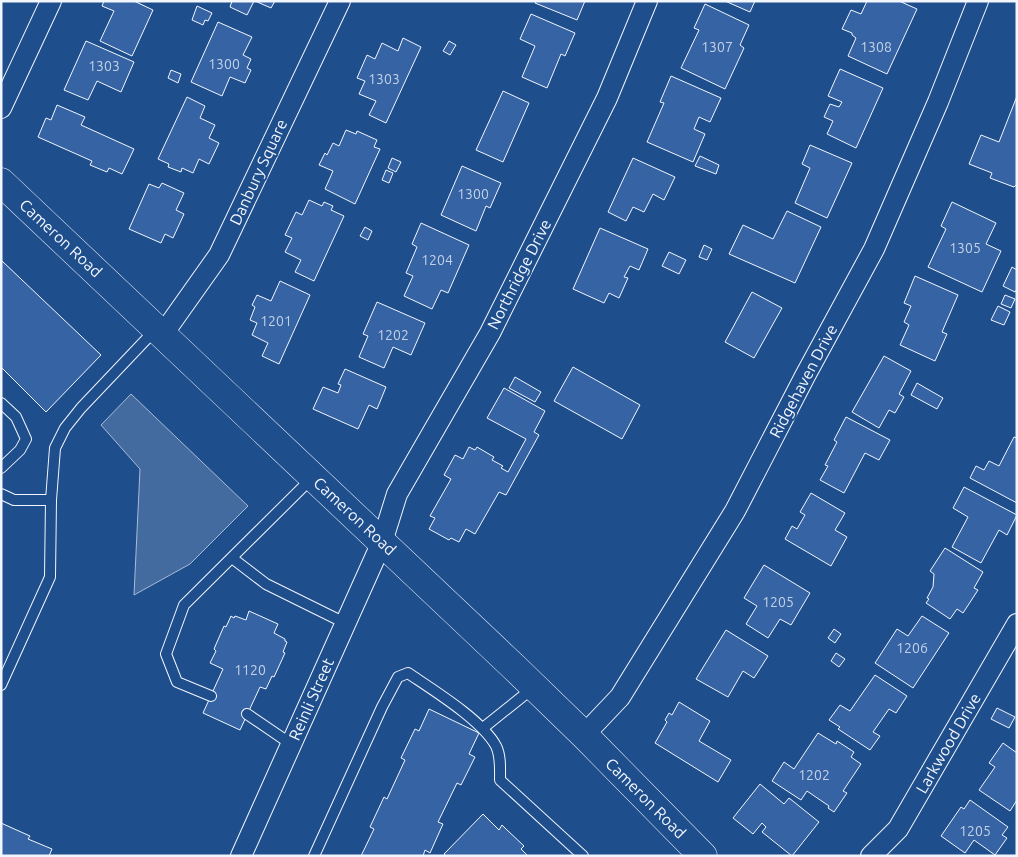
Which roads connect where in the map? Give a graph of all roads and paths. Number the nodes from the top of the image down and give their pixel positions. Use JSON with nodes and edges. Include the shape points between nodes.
{"nodes":[{"id":1,"x":51,"y":1,"type":"edge"},
{"id":2,"x":340,"y":1,"type":"edge"},
{"id":3,"x":648,"y":1,"type":"edge"},
{"id":4,"x":978,"y":1,"type":"edge"},
{"id":5,"x":1,"y":108,"type":"edge"},
{"id":6,"x":1,"y":182,"type":"edge"},
{"id":7,"x":160,"y":331,"type":"junction"},
{"id":8,"x":1,"y":403,"type":"edge"},
{"id":9,"x":1,"y":468,"type":"edge"},
{"id":10,"x":314,"y":477,"type":"junction"},
{"id":11,"x":1,"y":494,"type":"edge"},
{"id":12,"x":52,"y":500,"type":"junction"},
{"id":13,"x":382,"y":542,"type":"junction"},
{"id":14,"x":232,"y":558,"type":"junction"},
{"id":15,"x":345,"y":623,"type":"junction"},
{"id":16,"x":1017,"y":624,"type":"edge"},
{"id":17,"x":1,"y":685,"type":"edge"},
{"id":18,"x":534,"y":688,"type":"junction"},
{"id":19,"x":211,"y":696,"type":"dead end"},
{"id":20,"x":248,"y":714,"type":"dead end"},
{"id":21,"x":483,"y":728,"type":"junction"},
{"id":22,"x":584,"y":735,"type":"junction"},
{"id":23,"x":291,"y":744,"type":"junction"},
{"id":24,"x":240,"y":856,"type":"edge"},
{"id":25,"x":314,"y":856,"type":"edge"},
{"id":26,"x":583,"y":856,"type":"edge"},
{"id":27,"x":704,"y":856,"type":"edge"},
{"id":28,"x":871,"y":856,"type":"edge"}],
"edges":[{"from":1,"to":5,"type":"street"},
{"from":2,"to":7,"type":"street","name":"Danbury Square","via":[[219,255]]},
{"from":3,"to":13,"type":"street","name":"Northridge Drive","via":[[607,98],[490,333],[397,494]]},
{"from":4,"to":22,"type":"street","name":"Ridgehaven Drive","via":[[874,249],[735,511],[620,697]]},
{"from":6,"to":7,"type":"main road","name":"Cameron Road"},
{"from":7,"to":10,"type":"main road","name":"Cameron Road"},
{"from":7,"to":12,"type":"lane","via":[[81,408],[65,428],[55,448]]},
{"from":8,"to":9,"type":"lane","via":[[16,418],[26,439],[20,450]]},
{"from":10,"to":13,"type":"main road","name":"Cameron Road"},
{"from":10,"to":14,"type":"lane"},
{"from":11,"to":12,"type":"lane","via":[[14,500]]},
{"from":12,"to":17,"type":"lane","via":[[50,577]]},
{"from":13,"to":15,"type":"street","name":"Reinli Street"},
{"from":13,"to":18,"type":"main road","name":"Cameron Road"},
{"from":14,"to":15,"type":"lane","via":[[266,584]]},
{"from":14,"to":19,"type":"lane","via":[[184,605],[166,654],[177,682]]},
{"from":15,"to":23,"type":"street","name":"Reinli Street"},
{"from":16,"to":28,"type":"street","name":"Larkwood Drive","via":[[898,829]]},
{"from":18,"to":21,"type":"lane"},
{"from":18,"to":22,"type":"main road","name":"Cameron Road"},
{"from":20,"to":23,"type":"lane"},
{"from":21,"to":25,"type":"lane","via":[[408,673],[398,677]]},
{"from":21,"to":26,"type":"lane","via":[[497,748],[500,780]]},
{"from":22,"to":27,"type":"main road","name":"Cameron Road"},
{"from":23,"to":24,"type":"street","name":"Reinli Street"}]}
